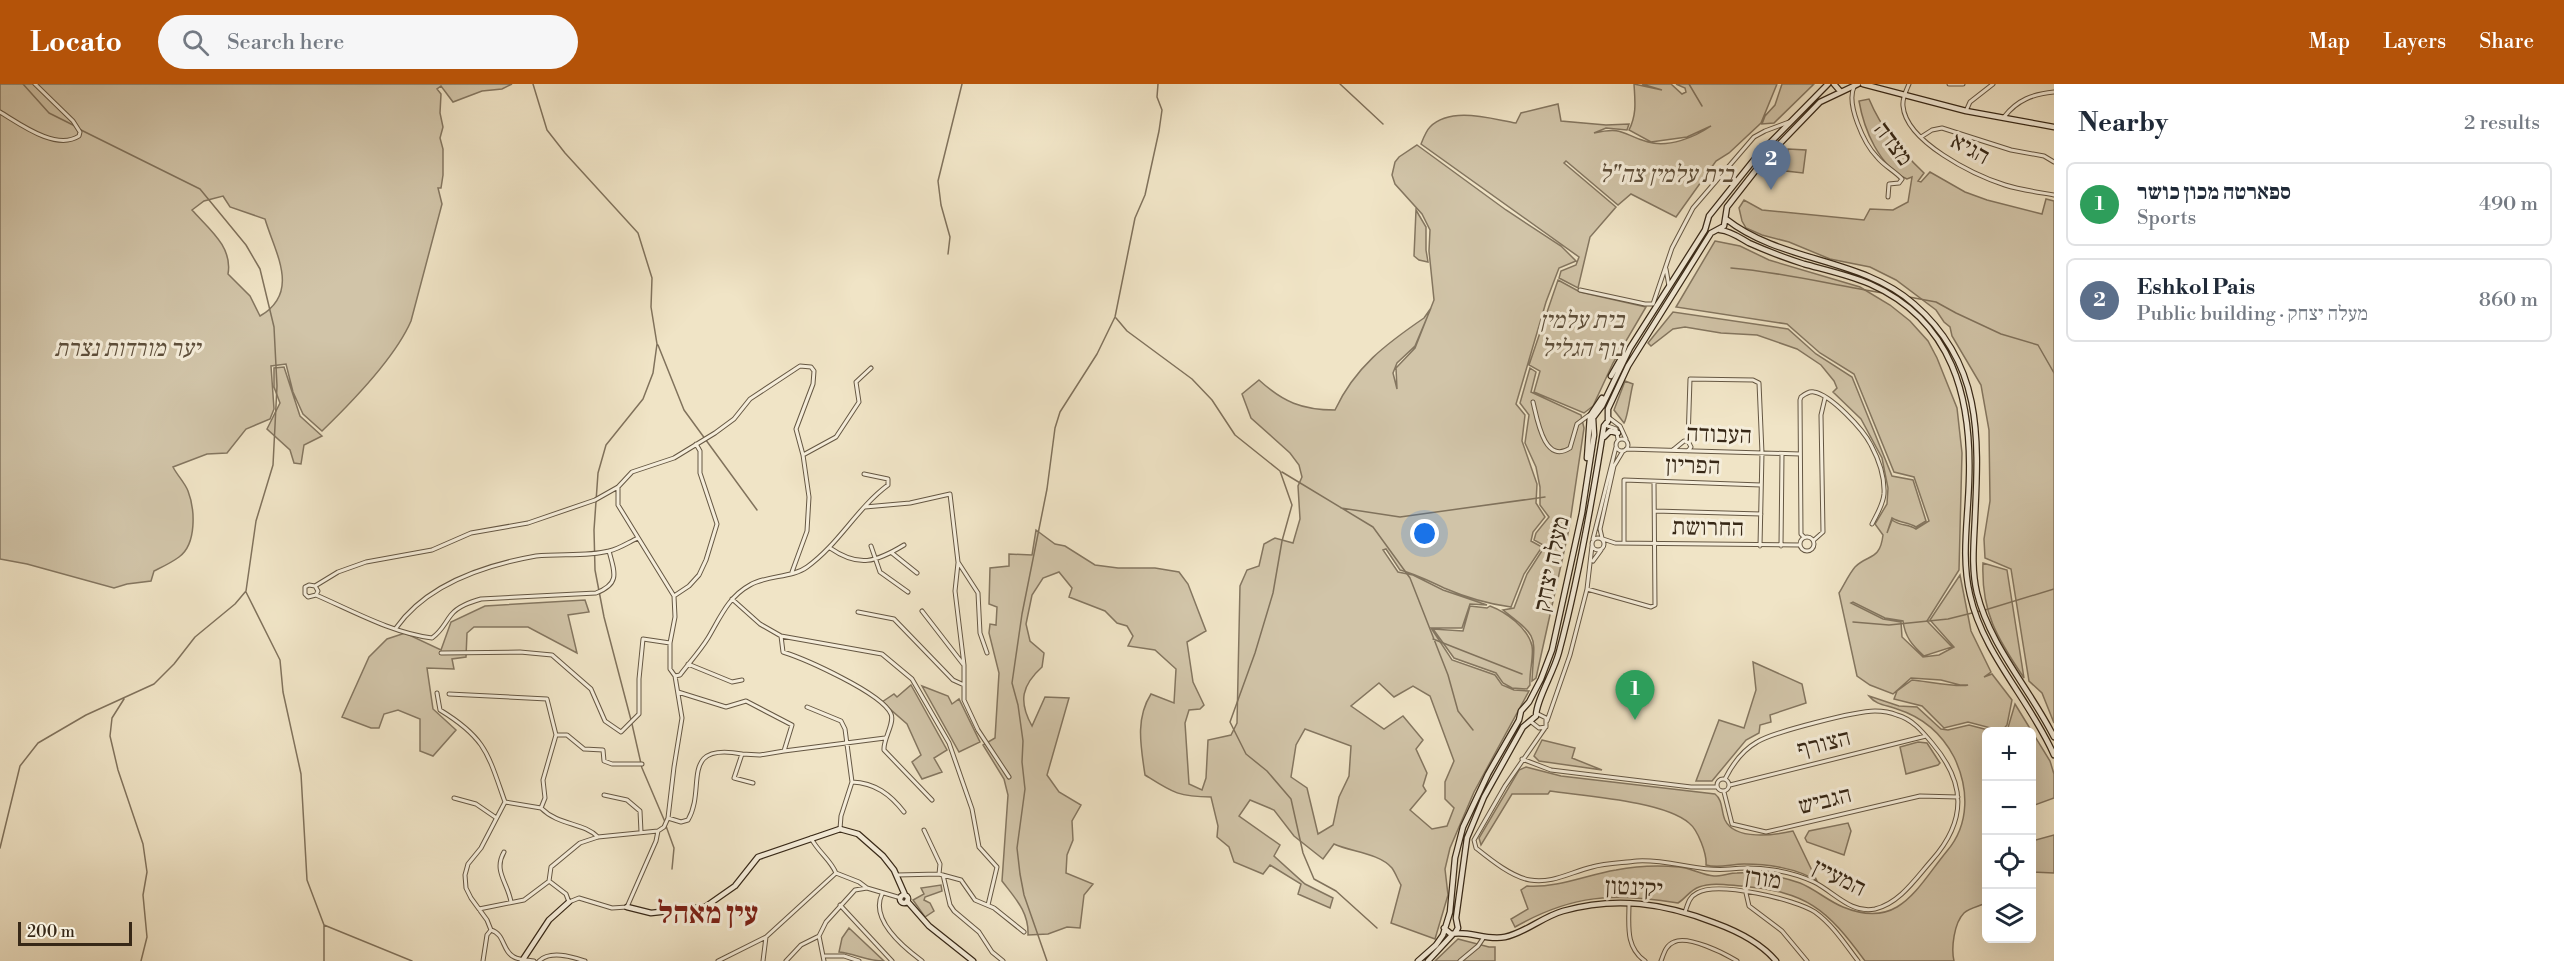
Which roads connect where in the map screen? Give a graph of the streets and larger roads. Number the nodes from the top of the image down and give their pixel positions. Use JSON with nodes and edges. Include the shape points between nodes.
{"nodes":[{"id":1,"x":35,"y":84,"type":"edge"},
{"id":2,"x":1828,"y":84,"type":"edge"},
{"id":3,"x":1834,"y":84,"type":"edge"},
{"id":4,"x":1909,"y":84,"type":"edge"},
{"id":5,"x":1949,"y":84,"type":"edge"},
{"id":6,"x":1963,"y":84,"type":"edge"},
{"id":7,"x":1993,"y":84,"type":"edge"},
{"id":8,"x":1859,"y":85,"type":"edge"},
{"id":9,"x":1879,"y":86,"type":"edge"},
{"id":10,"x":1842,"y":92,"type":"junction"},
{"id":11,"x":2054,"y":92,"type":"edge"},
{"id":12,"x":1905,"y":94,"type":"junction"},
{"id":13,"x":1853,"y":102,"type":"junction"},
{"id":14,"x":1966,"y":111,"type":"junction"},
{"id":15,"x":0,"y":112,"type":"edge"},
{"id":16,"x":2003,"y":119,"type":"junction"},
{"id":17,"x":1789,"y":122,"type":"junction"},
{"id":18,"x":2054,"y":127,"type":"edge"},
{"id":19,"x":1921,"y":137,"type":"junction"},
{"id":20,"x":2054,"y":162,"type":"edge"},
{"id":21,"x":2054,"y":195,"type":"edge"},
{"id":22,"x":1888,"y":197,"type":"dead end"},
{"id":23,"x":1711,"y":214,"type":"junction"},
{"id":24,"x":1726,"y":218,"type":"junction"},
{"id":25,"x":1708,"y":222,"type":"junction"},
{"id":26,"x":1719,"y":230,"type":"junction"},
{"id":27,"x":1666,"y":264,"type":"junction"},
{"id":28,"x":1669,"y":286,"type":"junction"},
{"id":29,"x":1580,"y":290,"type":"dead end"},
{"id":30,"x":871,"y":368,"type":"dead end"},
{"id":31,"x":1825,"y":398,"type":"junction"},
{"id":32,"x":1533,"y":402,"type":"dead end"},
{"id":33,"x":1594,"y":413,"type":"junction"},
{"id":34,"x":1608,"y":416,"type":"junction"},
{"id":35,"x":1580,"y":421,"type":"junction"},
{"id":36,"x":1594,"y":423,"type":"junction"},
{"id":37,"x":1605,"y":426,"type":"junction"},
{"id":38,"x":1590,"y":428,"type":"junction"},
{"id":39,"x":1618,"y":433,"type":"junction"},
{"id":40,"x":1688,"y":441,"type":"junction"},
{"id":41,"x":1601,"y":442,"type":"junction"},
{"id":42,"x":1617,"y":442,"type":"junction"},
{"id":43,"x":1627,"y":442,"type":"junction"},
{"id":44,"x":696,"y":444,"type":"junction"},
{"id":45,"x":1616,"y":447,"type":"junction"},
{"id":46,"x":1638,"y":449,"type":"junction"},
{"id":47,"x":1624,"y":450,"type":"junction"},
{"id":48,"x":1673,"y":450,"type":"junction"},
{"id":49,"x":1688,"y":451,"type":"junction"},
{"id":50,"x":1762,"y":453,"type":"junction"},
{"id":51,"x":1782,"y":454,"type":"junction"},
{"id":52,"x":1800,"y":454,"type":"junction"},
{"id":53,"x":803,"y":455,"type":"junction"},
{"id":54,"x":864,"y":474,"type":"dead end"},
{"id":55,"x":1654,"y":482,"type":"junction"},
{"id":56,"x":1761,"y":485,"type":"junction"},
{"id":57,"x":618,"y":487,"type":"junction"},
{"id":58,"x":1585,"y":490,"type":"junction"},
{"id":59,"x":866,"y":507,"type":"junction"},
{"id":60,"x":1654,"y":511,"type":"junction"},
{"id":61,"x":1761,"y":514,"type":"junction"},
{"id":62,"x":1872,"y":524,"type":"dead end"},
{"id":63,"x":1804,"y":537,"type":"junction"},
{"id":64,"x":638,"y":538,"type":"junction"},
{"id":65,"x":1593,"y":539,"type":"junction"},
{"id":66,"x":1603,"y":539,"type":"junction"},
{"id":67,"x":1814,"y":540,"type":"junction"},
{"id":68,"x":1615,"y":543,"type":"junction"},
{"id":69,"x":1624,"y":543,"type":"junction"},
{"id":70,"x":1655,"y":543,"type":"junction"},
{"id":71,"x":904,"y":545,"type":"dead end"},
{"id":72,"x":1800,"y":545,"type":"junction"},
{"id":73,"x":871,"y":546,"type":"dead end"},
{"id":74,"x":1592,"y":546,"type":"junction"},
{"id":75,"x":1760,"y":546,"type":"junction"},
{"id":76,"x":1782,"y":546,"type":"junction"},
{"id":77,"x":829,"y":548,"type":"junction"},
{"id":78,"x":1603,"y":548,"type":"junction"},
{"id":79,"x":609,"y":551,"type":"junction"},
{"id":80,"x":892,"y":553,"type":"junction"},
{"id":81,"x":877,"y":561,"type":"junction"},
{"id":82,"x":958,"y":562,"type":"junction"},
{"id":83,"x":1591,"y":566,"type":"junction"},
{"id":84,"x":792,"y":572,"type":"junction"},
{"id":85,"x":917,"y":573,"type":"dead end"},
{"id":86,"x":315,"y":586,"type":"junction"},
{"id":87,"x":1587,"y":589,"type":"junction"},
{"id":88,"x":908,"y":592,"type":"dead end"},
{"id":89,"x":316,"y":595,"type":"junction"},
{"id":90,"x":674,"y":596,"type":"junction"},
{"id":91,"x":732,"y":599,"type":"junction"},
{"id":92,"x":922,"y":611,"type":"dead end"},
{"id":93,"x":858,"y":612,"type":"dead end"},
{"id":94,"x":396,"y":628,"type":"junction"},
{"id":95,"x":781,"y":636,"type":"junction"},
{"id":96,"x":670,"y":644,"type":"junction"},
{"id":97,"x":441,"y":652,"type":"dead end"},
{"id":98,"x":987,"y":653,"type":"dead end"},
{"id":99,"x":688,"y":664,"type":"junction"},
{"id":100,"x":964,"y":664,"type":"junction"},
{"id":101,"x":675,"y":676,"type":"junction"},
{"id":102,"x":742,"y":680,"type":"dead end"},
{"id":103,"x":964,"y":685,"type":"junction"},
{"id":104,"x":678,"y":692,"type":"junction"},
{"id":105,"x":437,"y":693,"type":"dead end"},
{"id":106,"x":449,"y":694,"type":"dead end"},
{"id":107,"x":807,"y":707,"type":"dead end"},
{"id":108,"x":1524,"y":707,"type":"junction"},
{"id":109,"x":1550,"y":712,"type":"junction"},
{"id":110,"x":1521,"y":713,"type":"junction"},
{"id":111,"x":1536,"y":713,"type":"junction"},
{"id":112,"x":1543,"y":716,"type":"junction"},
{"id":113,"x":1529,"y":721,"type":"junction"},
{"id":114,"x":1547,"y":721,"type":"junction"},
{"id":115,"x":1537,"y":727,"type":"junction"},
{"id":116,"x":1545,"y":728,"type":"junction"},
{"id":117,"x":556,"y":735,"type":"junction"},
{"id":118,"x":1926,"y":736,"type":"junction"},
{"id":119,"x":2054,"y":737,"type":"edge"},
{"id":120,"x":885,"y":738,"type":"junction"},
{"id":121,"x":848,"y":741,"type":"junction"},
{"id":122,"x":1533,"y":742,"type":"junction"},
{"id":123,"x":784,"y":750,"type":"junction"},
{"id":124,"x":742,"y":754,"type":"junction"},
{"id":125,"x":2054,"y":755,"type":"edge"},
{"id":126,"x":1522,"y":759,"type":"junction"},
{"id":127,"x":642,"y":764,"type":"dead end"},
{"id":128,"x":1009,"y":777,"type":"dead end"},
{"id":129,"x":1725,"y":779,"type":"junction"},
{"id":130,"x":852,"y":782,"type":"junction"},
{"id":131,"x":753,"y":783,"type":"dead end"},
{"id":132,"x":1730,"y":785,"type":"junction"},
{"id":133,"x":1718,"y":787,"type":"junction"},
{"id":134,"x":1724,"y":792,"type":"junction"},
{"id":135,"x":604,"y":795,"type":"dead end"},
{"id":136,"x":1958,"y":796,"type":"junction"},
{"id":137,"x":454,"y":798,"type":"dead end"},
{"id":138,"x":932,"y":800,"type":"dead end"},
{"id":139,"x":505,"y":802,"type":"junction"},
{"id":140,"x":541,"y":808,"type":"junction"},
{"id":141,"x":904,"y":812,"type":"dead end"},
{"id":142,"x":495,"y":817,"type":"junction"},
{"id":143,"x":669,"y":818,"type":"junction"},
{"id":144,"x":840,"y":829,"type":"junction"},
{"id":145,"x":924,"y":830,"type":"dead end"},
{"id":146,"x":658,"y":831,"type":"junction"},
{"id":147,"x":641,"y":833,"type":"junction"},
{"id":148,"x":598,"y":837,"type":"junction"},
{"id":149,"x":811,"y":838,"type":"junction"},
{"id":150,"x":504,"y":852,"type":"dead end"},
{"id":151,"x":836,"y":873,"type":"junction"},
{"id":152,"x":941,"y":875,"type":"junction"},
{"id":153,"x":897,"y":876,"type":"junction"},
{"id":154,"x":549,"y":881,"type":"junction"},
{"id":155,"x":867,"y":888,"type":"junction"},
{"id":156,"x":1746,"y":892,"type":"junction"},
{"id":157,"x":882,"y":894,"type":"junction"},
{"id":158,"x":903,"y":896,"type":"junction"},
{"id":159,"x":511,"y":902,"type":"junction"},
{"id":160,"x":568,"y":902,"type":"junction"},
{"id":161,"x":1629,"y":902,"type":"junction"},
{"id":162,"x":840,"y":905,"type":"junction"},
{"id":163,"x":988,"y":905,"type":"junction"},
{"id":164,"x":627,"y":907,"type":"junction"},
{"id":165,"x":479,"y":909,"type":"junction"},
{"id":166,"x":1685,"y":912,"type":"junction"},
{"id":167,"x":1446,"y":924,"type":"junction"},
{"id":168,"x":1458,"y":924,"type":"junction"},
{"id":169,"x":491,"y":930,"type":"junction"},
{"id":170,"x":1024,"y":932,"type":"dead end"},
{"id":171,"x":1454,"y":934,"type":"junction"},
{"id":172,"x":819,"y":936,"type":"junction"},
{"id":173,"x":1484,"y":936,"type":"junction"},
{"id":174,"x":766,"y":937,"type":"junction"},
{"id":175,"x":825,"y":956,"type":"junction"},
{"id":176,"x":522,"y":960,"type":"edge"},
{"id":177,"x":483,"y":961,"type":"edge"},
{"id":178,"x":534,"y":961,"type":"edge"},
{"id":179,"x":539,"y":961,"type":"edge"},
{"id":180,"x":585,"y":961,"type":"edge"},
{"id":181,"x":717,"y":961,"type":"edge"},
{"id":182,"x":763,"y":961,"type":"edge"},
{"id":183,"x":786,"y":961,"type":"edge"},
{"id":184,"x":824,"y":961,"type":"edge"},
{"id":185,"x":859,"y":961,"type":"edge"},
{"id":186,"x":892,"y":961,"type":"edge"},
{"id":187,"x":922,"y":961,"type":"edge"},
{"id":188,"x":973,"y":961,"type":"edge"},
{"id":189,"x":1003,"y":961,"type":"edge"},
{"id":190,"x":1418,"y":961,"type":"edge"},
{"id":191,"x":1428,"y":961,"type":"edge"},
{"id":192,"x":1460,"y":961,"type":"edge"},
{"id":193,"x":1645,"y":961,"type":"edge"},
{"id":194,"x":1661,"y":961,"type":"edge"},
{"id":195,"x":1737,"y":961,"type":"edge"},
{"id":196,"x":1776,"y":961,"type":"edge"},
{"id":197,"x":1807,"y":961,"type":"edge"},
{"id":198,"x":1858,"y":961,"type":"edge"}],
"edges":[{"from":1,"to":15,"type":"street","via":[[73,121],[79,136],[67,141],[51,138]]},
{"from":2,"to":17,"type":"street"},
{"from":3,"to":10,"type":"street"},
{"from":4,"to":12,"type":"street"},
{"from":5,"to":6,"type":"street"},
{"from":7,"to":14,"type":"street","via":[[1970,102]]},
{"from":8,"to":9,"type":"street"},
{"from":8,"to":10,"type":"street"},
{"from":8,"to":13,"type":"street","name":"מצדה","via":[[1852,92]]},
{"from":9,"to":12,"type":"street"},
{"from":10,"to":13,"type":"street","name":"מצדה","via":[[1850,95]]},
{"from":10,"to":24,"type":"street","via":[[1820,102],[1763,161],[1727,207]]},
{"from":11,"to":16,"type":"street","via":[[2027,98]]},
{"from":12,"to":14,"type":"street"},
{"from":12,"to":19,"type":"street","name":"הגיא","via":[[1904,112]]},
{"from":13,"to":22,"type":"street","name":"מצדה","via":[[1867,143],[1883,164],[1902,179],[1889,184]]},
{"from":14,"to":16,"type":"street"},
{"from":16,"to":18,"type":"street"},
{"from":17,"to":23,"type":"street"},
{"from":17,"to":27,"type":"street","via":[[1759,134],[1726,169],[1693,208]]},
{"from":19,"to":20,"type":"street","via":[[1942,128]]},
{"from":19,"to":21,"type":"street","name":"הגיא","via":[[1948,157],[1992,180]]},
{"from":23,"to":24,"type":"street","via":[[1719,212]]},
{"from":23,"to":25,"type":"street"},
{"from":24,"to":26,"type":"street"},
{"from":24,"to":119,"type":"street","via":[[1773,245],[1880,280],[1921,310],[1952,347],[1970,389],[1978,447],[1973,552],[1977,594],[1992,632]]},
{"from":25,"to":26,"type":"street","via":[[1712,229]]},
{"from":25,"to":28,"type":"street"},
{"from":26,"to":34,"type":"street","via":[[1711,233],[1636,352]]},
{"from":26,"to":125,"type":"street","via":[[1780,256],[1876,287],[1905,306],[1941,345],[1958,379],[1967,417],[1970,453],[1966,560],[1970,596],[1985,635]]},
{"from":27,"to":28,"type":"street"},
{"from":27,"to":29,"type":"street","via":[[1650,305]]},
{"from":28,"to":33,"type":"street","via":[[1634,342],[1602,406]]},
{"from":30,"to":53,"type":"street","via":[[856,382],[859,402],[836,437]]},
{"from":31,"to":52,"type":"street","via":[[1814,392],[1801,397]]},
{"from":31,"to":62,"type":"street","via":[[1863,431],[1877,458],[1884,492]]},
{"from":31,"to":67,"type":"street","via":[[1821,415],[1823,532]]},
{"from":32,"to":35,"type":"street","via":[[1541,436],[1555,451],[1570,448]]},
{"from":33,"to":34,"type":"street"},
{"from":33,"to":35,"type":"street"},
{"from":33,"to":36,"type":"street"},
{"from":33,"to":38,"type":"street"},
{"from":34,"to":37,"type":"street"},
{"from":34,"to":43,"type":"street","via":[[1620,426]]},
{"from":35,"to":38,"type":"street"},
{"from":36,"to":37,"type":"street"},
{"from":36,"to":58,"type":"street","name":"מעלה יצחק"},
{"from":37,"to":39,"type":"street"},
{"from":37,"to":41,"type":"street","name":"מעלה יצחק"},
{"from":38,"to":58,"type":"street"},
{"from":39,"to":41,"type":"street","via":[[1607,432]]},
{"from":39,"to":42,"type":"street"},
{"from":40,"to":48,"type":"street"},
{"from":40,"to":49,"type":"street"},
{"from":40,"to":50,"type":"street","via":[[1690,380],[1753,380],[1761,386]]},
{"from":41,"to":111,"type":"street","name":"מעלה יצחק","via":[[1588,525],[1560,652]]},
{"from":42,"to":43,"type":"street"},
{"from":42,"to":45,"type":"street"},
{"from":43,"to":46,"type":"street"},
{"from":43,"to":47,"type":"street"},
{"from":44,"to":53,"type":"street","via":[[734,419],[750,399],[806,365],[814,371],[796,429]]},
{"from":44,"to":57,"type":"street","via":[[674,458],[632,472]]},
{"from":44,"to":90,"type":"street","via":[[700,451],[700,473],[717,524],[699,574]]},
{"from":45,"to":47,"type":"street"},
{"from":45,"to":65,"type":"street"},
{"from":46,"to":47,"type":"street","name":"העבודה"},
{"from":46,"to":48,"type":"street","name":"העבודה"},
{"from":47,"to":66,"type":"street","via":[[1614,466],[1600,529]]},
{"from":48,"to":49,"type":"street","name":"העבודה"},
{"from":49,"to":50,"type":"street","name":"העבודה"},
{"from":50,"to":51,"type":"street","name":"העבודה"},
{"from":50,"to":56,"type":"street"},
{"from":51,"to":52,"type":"street","name":"העבודה"},
{"from":51,"to":76,"type":"street"},
{"from":52,"to":63,"type":"street"},
{"from":53,"to":84,"type":"street","via":[[809,497],[807,531]]},
{"from":54,"to":59,"type":"street","via":[[888,479],[888,485]]},
{"from":55,"to":56,"type":"street","name":"הפריון"},
{"from":55,"to":60,"type":"street"},
{"from":55,"to":69,"type":"street","name":"הפריון","via":[[1624,480]]},
{"from":56,"to":61,"type":"street"},
{"from":57,"to":64,"type":"street","via":[[618,505]]},
{"from":57,"to":86,"type":"street","via":[[588,503],[528,524],[471,533],[432,550],[366,562]]},
{"from":58,"to":108,"type":"street","name":"מעלה יצחק","via":[[1550,656]]},
{"from":59,"to":77,"type":"street"},
{"from":59,"to":82,"type":"street","via":[[951,494]]},
{"from":60,"to":61,"type":"street"},
{"from":60,"to":70,"type":"street"},
{"from":61,"to":75,"type":"street"},
{"from":63,"to":67,"type":"street"},
{"from":63,"to":72,"type":"street"},
{"from":64,"to":79,"type":"street"},
{"from":64,"to":90,"type":"street"},
{"from":65,"to":66,"type":"street"},
{"from":65,"to":74,"type":"street"},
{"from":66,"to":68,"type":"street","name":"החרושת"},
{"from":66,"to":78,"type":"street"},
{"from":67,"to":72,"type":"street","via":[[1809,551]]},
{"from":68,"to":69,"type":"street","name":"החרושת"},
{"from":68,"to":78,"type":"street","name":"החרושת"},
{"from":69,"to":70,"type":"street","name":"החרושת"},
{"from":70,"to":75,"type":"street","name":"החרושת"},
{"from":70,"to":87,"type":"street","via":[[1655,605]]},
{"from":71,"to":80,"type":"street"},
{"from":72,"to":76,"type":"street","name":"החרושת"},
{"from":73,"to":81,"type":"street"},
{"from":74,"to":78,"type":"street","via":[[1597,550]]},
{"from":74,"to":83,"type":"street"},
{"from":75,"to":76,"type":"street","name":"החרושת"},
{"from":77,"to":81,"type":"street","via":[[847,559]]},
{"from":77,"to":84,"type":"street","via":[[805,569]]},
{"from":78,"to":83,"type":"street"},
{"from":79,"to":94,"type":"street","via":[[536,556],[456,579],[408,611]]},
{"from":79,"to":94,"type":"street","via":[[614,570],[612,583],[596,593],[481,599],[452,614],[443,630],[432,638]]},
{"from":80,"to":81,"type":"street"},
{"from":80,"to":85,"type":"street"},
{"from":81,"to":88,"type":"street","via":[[880,572]]},
{"from":82,"to":98,"type":"street","via":[[978,593],[980,633]]},
{"from":82,"to":100,"type":"street","via":[[955,591]]},
{"from":83,"to":87,"type":"street"},
{"from":84,"to":91,"type":"street","via":[[751,584]]},
{"from":86,"to":89,"type":"street"},
{"from":86,"to":89,"type":"street","via":[[307,586],[304,592],[308,597]]},
{"from":87,"to":109,"type":"street"},
{"from":89,"to":94,"type":"street"},
{"from":90,"to":96,"type":"street"},
{"from":91,"to":95,"type":"street","via":[[760,624]]},
{"from":91,"to":99,"type":"street"},
{"from":92,"to":100,"type":"street"},
{"from":93,"to":103,"type":"street","via":[[894,619],[953,680]]},
{"from":95,"to":120,"type":"street","via":[[783,652],[848,681],[880,702],[892,719]]},
{"from":95,"to":163,"type":"street","via":[[882,654],[912,679],[949,743],[972,809],[979,847],[997,867]]},
{"from":96,"to":97,"type":"street","via":[[643,639],[639,714],[621,732],[605,721],[591,689],[552,655]]},
{"from":96,"to":101,"type":"street","via":[[670,669]]},
{"from":99,"to":101,"type":"street"},
{"from":99,"to":102,"type":"street","via":[[732,682]]},
{"from":100,"to":103,"type":"street"},
{"from":101,"to":104,"type":"street"},
{"from":103,"to":128,"type":"street","via":[[964,700],[978,730]]},
{"from":104,"to":123,"type":"street","via":[[726,707],[746,701],[760,707],[792,725]]},
{"from":104,"to":143,"type":"street","via":[[682,718]]},
{"from":105,"to":139,"type":"street","via":[[440,710],[462,723],[487,752]]},
{"from":106,"to":117,"type":"street","via":[[546,699]]},
{"from":107,"to":121,"type":"street","via":[[841,721]]},
{"from":108,"to":110,"type":"street"},
{"from":108,"to":111,"type":"street","via":[[1532,707]]},
{"from":109,"to":112,"type":"street"},
{"from":109,"to":114,"type":"street"},
{"from":110,"to":113,"type":"street"},
{"from":110,"to":167,"type":"street","via":[[1463,827]]},
{"from":111,"to":112,"type":"street"},
{"from":111,"to":113,"type":"street"},
{"from":112,"to":114,"type":"street"},
{"from":113,"to":115,"type":"street"},
{"from":113,"to":168,"type":"street","via":[[1494,778],[1470,830],[1462,859]]},
{"from":114,"to":116,"type":"street"},
{"from":115,"to":116,"type":"street"},
{"from":115,"to":122,"type":"street","name":"המעיין"},
{"from":116,"to":122,"type":"street","name":"המעיין"},
{"from":117,"to":127,"type":"street","via":[[567,735],[584,749],[603,750],[604,761],[612,764]]},
{"from":117,"to":140,"type":"street","via":[[543,780]]},
{"from":118,"to":129,"type":"street","name":"המעיין","via":[[1900,716],[1863,712],[1766,737],[1746,750]]},
{"from":118,"to":132,"type":"street","name":"הצורף"},
{"from":118,"to":136,"type":"street","name":"המעיין","via":[[1954,777]]},
{"from":120,"to":121,"type":"street"},
{"from":120,"to":138,"type":"street","via":[[886,754]]},
{"from":121,"to":123,"type":"street"},
{"from":121,"to":130,"type":"street"},
{"from":122,"to":126,"type":"street","name":"המעיין"},
{"from":123,"to":124,"type":"street"},
{"from":124,"to":131,"type":"street","via":[[734,778]]},
{"from":124,"to":143,"type":"street","via":[[714,752],[702,759],[691,817],[685,822]]},
{"from":126,"to":133,"type":"street","via":[[1551,770]]},
{"from":126,"to":136,"type":"street","name":"המעיין","via":[[1477,834],[1475,845],[1523,879],[1539,882],[1599,866],[1666,861],[1710,870],[1751,868],[1791,874],[1815,882],[1852,906],[1876,909],[1898,898],[1938,852],[1956,822]]},
{"from":129,"to":132,"type":"street"},
{"from":129,"to":133,"type":"street","name":"המעיין","via":[[1720,780]]},
{"from":130,"to":141,"type":"street","via":[[877,787]]},
{"from":130,"to":144,"type":"street"},
{"from":132,"to":134,"type":"street"},
{"from":133,"to":134,"type":"street"},
{"from":134,"to":136,"type":"street","name":"הגביש","via":[[1732,824],[1766,832],[1920,796]]},
{"from":135,"to":147,"type":"street","via":[[627,800],[640,811]]},
{"from":137,"to":142,"type":"street","via":[[476,804]]},
{"from":139,"to":140,"type":"street"},
{"from":139,"to":142,"type":"street"},
{"from":140,"to":148,"type":"street","via":[[564,824],[592,831]]},
{"from":142,"to":165,"type":"street","via":[[465,875],[466,888]]},
{"from":143,"to":146,"type":"street"},
{"from":144,"to":149,"type":"street"},
{"from":144,"to":153,"type":"street","via":[[868,841]]},
{"from":145,"to":152,"type":"street"},
{"from":146,"to":147,"type":"street"},
{"from":146,"to":164,"type":"street"},
{"from":147,"to":148,"type":"street"},
{"from":148,"to":154,"type":"street","via":[[580,843],[551,867]]},
{"from":149,"to":151,"type":"street","via":[[817,850],[832,862]]},
{"from":149,"to":164,"type":"street","via":[[758,858],[735,886],[705,907],[651,913]]},
{"from":150,"to":159,"type":"street","via":[[499,873],[509,888]]},
{"from":151,"to":155,"type":"street"},
{"from":151,"to":174,"type":"street"},
{"from":152,"to":153,"type":"street"},
{"from":152,"to":163,"type":"street","via":[[962,880],[975,900]]},
{"from":152,"to":189,"type":"street","via":[[954,911],[979,932]]},
{"from":153,"to":158,"type":"street"},
{"from":154,"to":159,"type":"street","via":[[524,900]]},
{"from":154,"to":160,"type":"street","via":[[566,894]]},
{"from":155,"to":157,"type":"street"},
{"from":155,"to":162,"type":"street","via":[[855,890]]},
{"from":156,"to":166,"type":"street","name":"מורן","via":[[1704,890],[1690,898]]},
{"from":156,"to":197,"type":"street","via":[[1749,906],[1782,931]]},
{"from":156,"to":198,"type":"street","name":"מורן","via":[[1788,899],[1815,912]]},
{"from":157,"to":158,"type":"street"},
{"from":157,"to":187,"type":"street","via":[[878,911],[890,931]]},
{"from":158,"to":188,"type":"street","via":[[903,902]]},
{"from":159,"to":165,"type":"street"},
{"from":160,"to":164,"type":"street","via":[[579,898],[612,908]]},
{"from":160,"to":176,"type":"street","via":[[549,920]]},
{"from":161,"to":166,"type":"street","name":"יקינטון"},
{"from":161,"to":173,"type":"street","name":"יקינטון","via":[[1574,908],[1507,936]]},
{"from":161,"to":193,"type":"street","via":[[1631,944]]},
{"from":162,"to":172,"type":"street"},
{"from":162,"to":186,"type":"street"},
{"from":163,"to":170,"type":"street"},
{"from":165,"to":169,"type":"street"},
{"from":166,"to":196,"type":"street","name":"יקינטון","via":[[1733,930],[1759,945]]},
{"from":167,"to":168,"type":"street","name":"יקינטון","via":[[1451,920]]},
{"from":167,"to":171,"type":"street","via":[[1447,933]]},
{"from":167,"to":190,"type":"street","via":[[1440,941]]},
{"from":168,"to":171,"type":"street"},
{"from":168,"to":173,"type":"street","name":"יקינטון"},
{"from":169,"to":176,"type":"street","via":[[500,935],[510,954]]},
{"from":169,"to":177,"type":"street"},
{"from":171,"to":173,"type":"street","name":"יקינטון"},
{"from":171,"to":191,"type":"street"},
{"from":172,"to":175,"type":"street"},
{"from":172,"to":183,"type":"street","via":[[801,945]]},
{"from":173,"to":192,"type":"street"},
{"from":174,"to":181,"type":"street"},
{"from":174,"to":182,"type":"street"},
{"from":175,"to":184,"type":"street"},
{"from":175,"to":185,"type":"street"},
{"from":176,"to":178,"type":"street"},
{"from":179,"to":180,"type":"street","via":[[556,956]]},
{"from":194,"to":195,"type":"street","via":[[1668,946],[1682,940]]}]}
